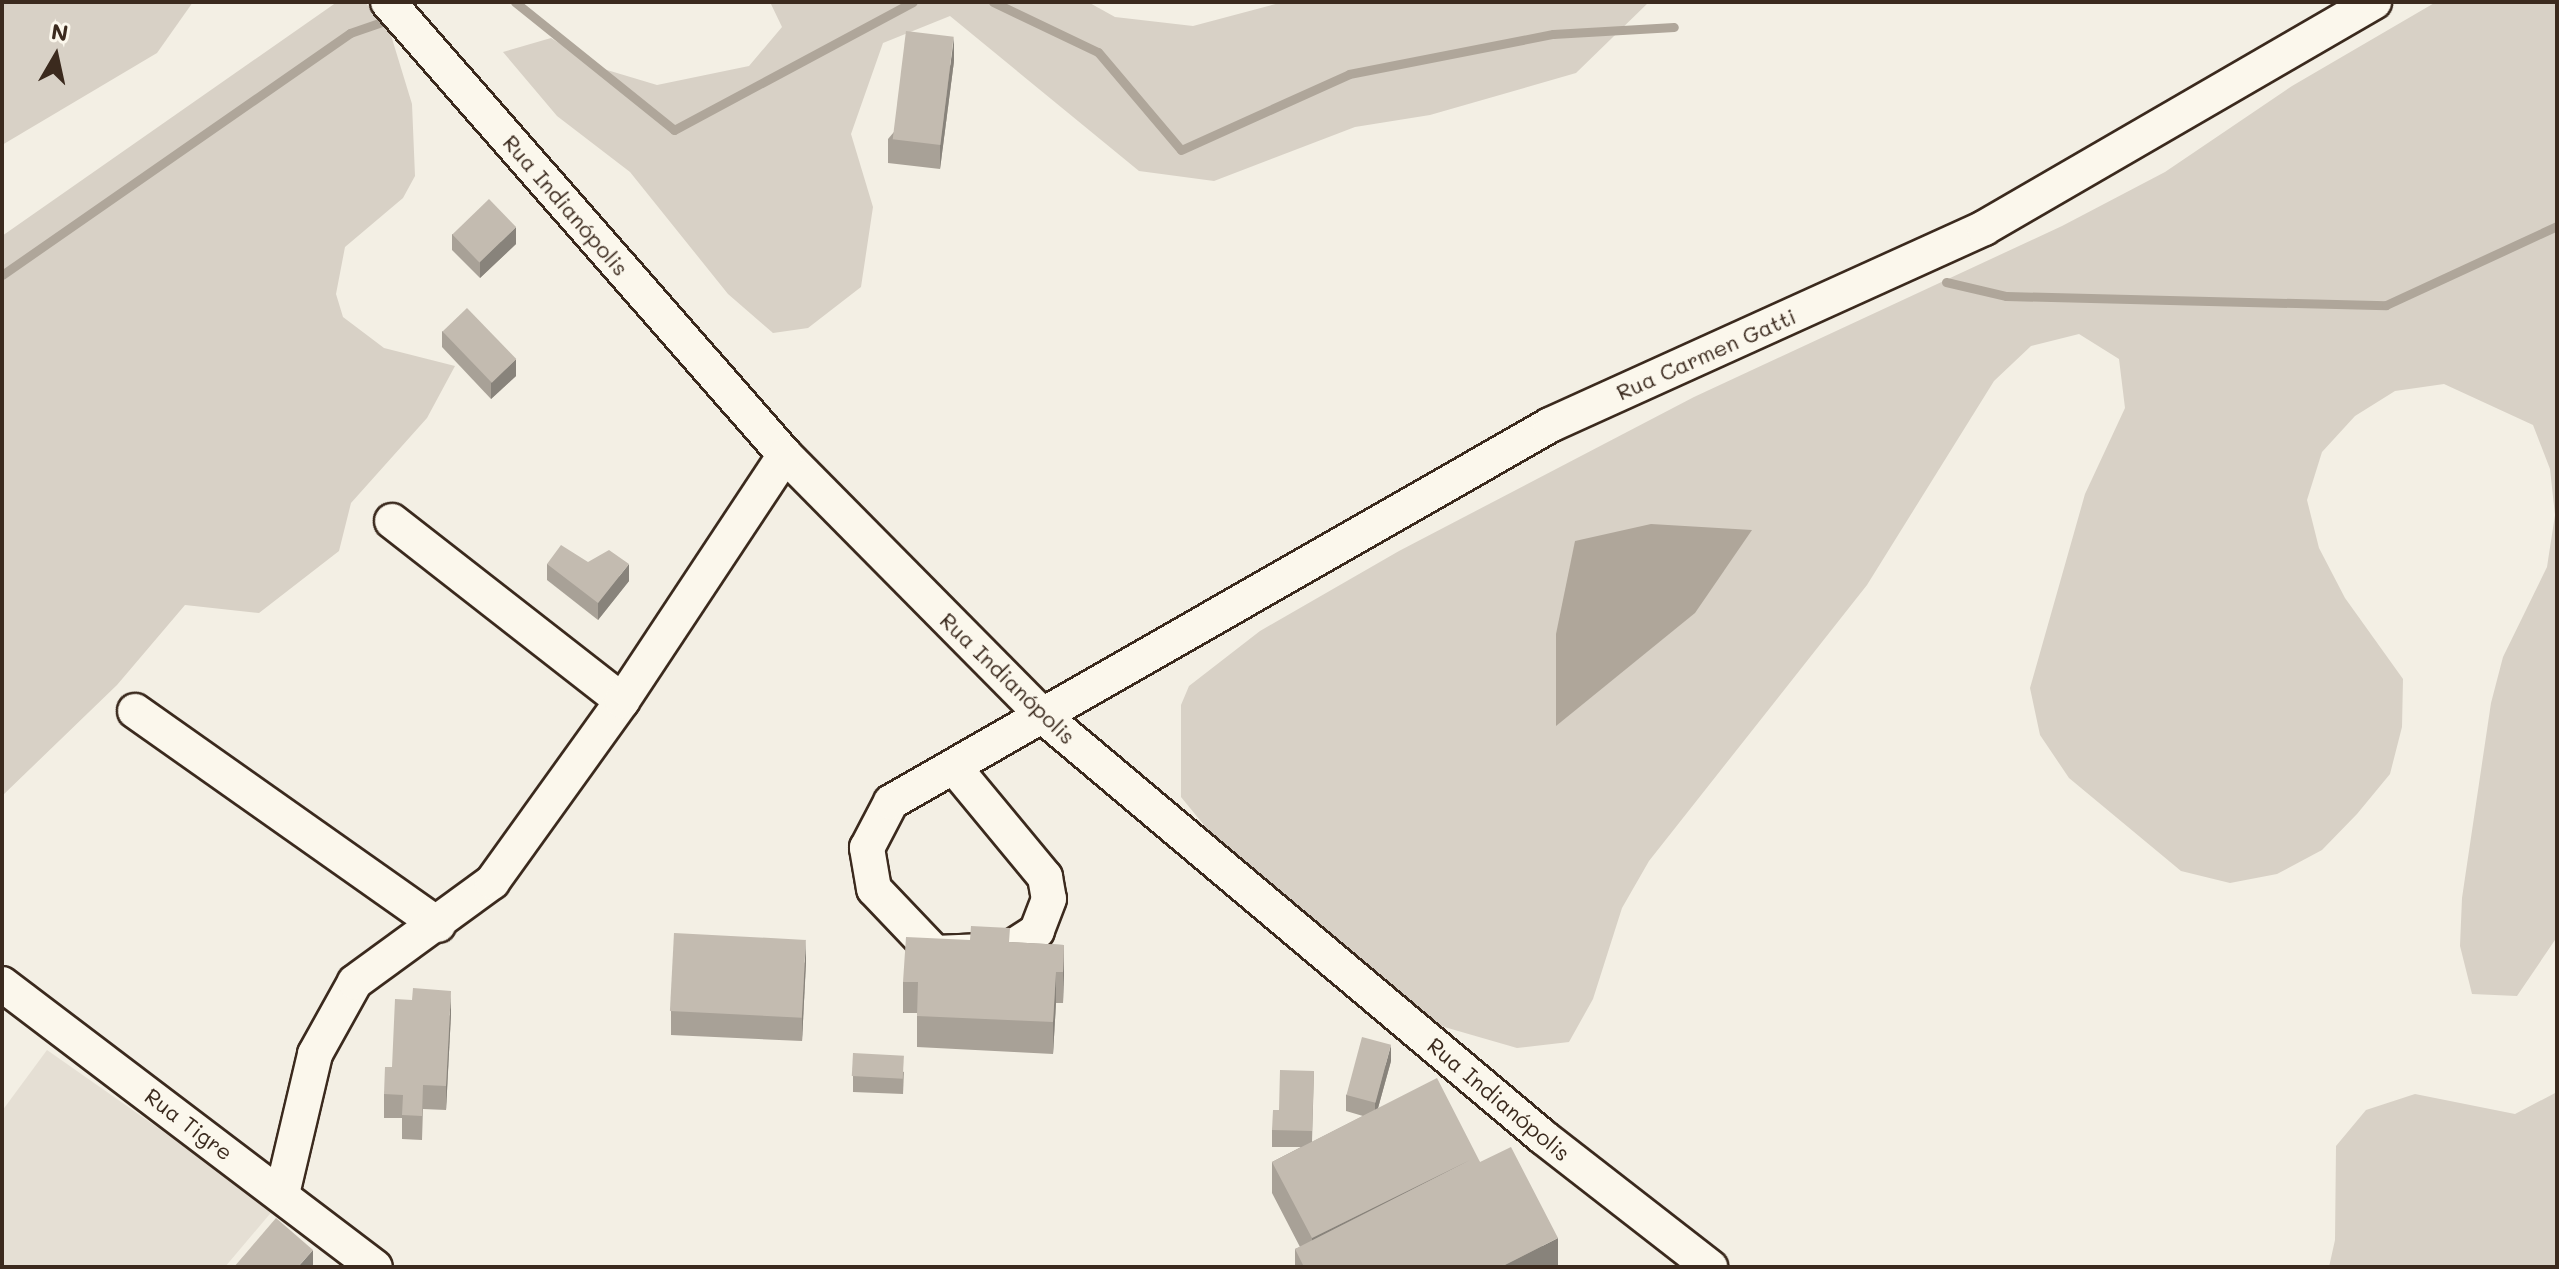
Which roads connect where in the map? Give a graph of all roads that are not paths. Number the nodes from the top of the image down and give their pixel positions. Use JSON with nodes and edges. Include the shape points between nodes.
{"nodes":[{"id":1,"x":388,"y":2,"type":"edge"},
{"id":2,"x":2374,"y":2,"type":"edge"},
{"id":3,"x":785,"y":455,"type":"junction"},
{"id":4,"x":392,"y":521,"type":"dead end"},
{"id":5,"x":622,"y":701,"type":"junction"},
{"id":6,"x":135,"y":711,"type":"dead end"},
{"id":7,"x":1044,"y":717,"type":"junction"},
{"id":8,"x":954,"y":767,"type":"junction"},
{"id":9,"x":438,"y":925,"type":"junction"},
{"id":10,"x":2,"y":984,"type":"edge"},
{"id":11,"x":282,"y":1194,"type":"junction"},
{"id":12,"x":375,"y":1267,"type":"edge"},
{"id":13,"x":1710,"y":1267,"type":"edge"}],
"edges":[{"from":1,"to":3,"type":"street","name":"Rua Indianópolis"},
{"from":2,"to":7,"type":"street","name":"Rua Carmen Gatti","via":[[1984,228],[1550,425]]},
{"from":3,"to":5,"type":"street"},
{"from":3,"to":7,"type":"street","name":"Rua Indianópolis"},
{"from":4,"to":5,"type":"street"},
{"from":5,"to":9,"type":"street","via":[[492,882]]},
{"from":6,"to":9,"type":"street"},
{"from":7,"to":8,"type":"street","name":"Rua Carmen Gatti"},
{"from":7,"to":13,"type":"street","name":"Rua Indianópolis","via":[[1543,1137]]},
{"from":8,"to":8,"type":"street","via":[[1045,877],[1049,899],[1037,931],[1008,950],[935,953],[874,889],[867,848],[891,802]]},
{"from":9,"to":11,"type":"street","via":[[355,982],[315,1054]]},
{"from":10,"to":11,"type":"street","name":"Rua Tigre"},
{"from":11,"to":12,"type":"street","name":"Rua Tigre"}]}
